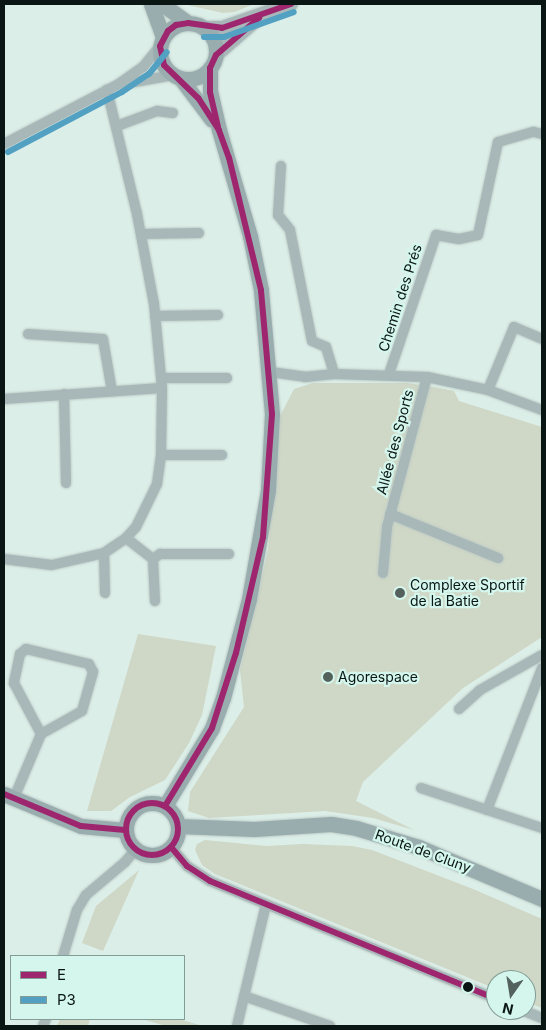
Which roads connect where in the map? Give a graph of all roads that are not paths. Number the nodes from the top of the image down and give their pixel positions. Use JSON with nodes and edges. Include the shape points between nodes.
{"nodes":[{"id":1,"x":151,"y":4,"type":"edge"},
{"id":2,"x":162,"y":4,"type":"edge"},
{"id":3,"x":291,"y":4,"type":"edge"},
{"id":4,"x":259,"y":17,"type":"junction"},
{"id":5,"x":188,"y":23,"type":"junction"},
{"id":6,"x":204,"y":28,"type":"junction"},
{"id":7,"x":162,"y":42,"type":"junction"},
{"id":8,"x":213,"y":62,"type":"junction"},
{"id":9,"x":177,"y":77,"type":"junction"},
{"id":10,"x":117,"y":85,"type":"junction"},
{"id":11,"x":107,"y":90,"type":"junction"},
{"id":12,"x":173,"y":113,"type":"dead end"},
{"id":13,"x":117,"y":126,"type":"junction"},
{"id":14,"x":219,"y":130,"type":"junction"},
{"id":15,"x":542,"y":134,"type":"edge"},
{"id":16,"x":4,"y":144,"type":"edge"},
{"id":17,"x":281,"y":166,"type":"dead end"},
{"id":18,"x":199,"y":233,"type":"dead end"},
{"id":19,"x":142,"y":234,"type":"junction"},
{"id":20,"x":218,"y":315,"type":"dead end"},
{"id":21,"x":155,"y":316,"type":"junction"},
{"id":22,"x":28,"y":334,"type":"dead end"},
{"id":23,"x":542,"y":339,"type":"edge"},
{"id":24,"x":271,"y":372,"type":"junction"},
{"id":25,"x":334,"y":374,"type":"junction"},
{"id":26,"x":389,"y":374,"type":"junction"},
{"id":27,"x":427,"y":377,"type":"junction"},
{"id":28,"x":227,"y":378,"type":"dead end"},
{"id":29,"x":162,"y":383,"type":"junction"},
{"id":30,"x":488,"y":390,"type":"junction"},
{"id":31,"x":112,"y":391,"type":"junction"},
{"id":32,"x":64,"y":394,"type":"junction"},
{"id":33,"x":4,"y":399,"type":"edge"},
{"id":34,"x":542,"y":410,"type":"edge"},
{"id":35,"x":161,"y":455,"type":"junction"},
{"id":36,"x":222,"y":456,"type":"dead end"},
{"id":37,"x":66,"y":483,"type":"dead end"},
{"id":38,"x":390,"y":514,"type":"junction"},
{"id":39,"x":126,"y":538,"type":"junction"},
{"id":40,"x":104,"y":553,"type":"junction"},
{"id":41,"x":229,"y":554,"type":"dead end"},
{"id":42,"x":498,"y":558,"type":"dead end"},
{"id":43,"x":4,"y":559,"type":"edge"},
{"id":44,"x":152,"y":559,"type":"junction"},
{"id":45,"x":383,"y":573,"type":"dead end"},
{"id":46,"x":105,"y":593,"type":"dead end"},
{"id":47,"x":155,"y":602,"type":"dead end"},
{"id":48,"x":542,"y":655,"type":"edge"},
{"id":49,"x":542,"y":668,"type":"edge"},
{"id":50,"x":459,"y":709,"type":"dead end"},
{"id":51,"x":41,"y":734,"type":"junction"},
{"id":52,"x":421,"y":788,"type":"dead end"},
{"id":53,"x":9,"y":796,"type":"edge"},
{"id":54,"x":165,"y":806,"type":"junction"},
{"id":55,"x":487,"y":810,"type":"junction"},
{"id":56,"x":178,"y":826,"type":"junction"},
{"id":57,"x":542,"y":828,"type":"edge"},
{"id":58,"x":125,"y":830,"type":"junction"},
{"id":59,"x":171,"y":847,"type":"junction"},
{"id":60,"x":136,"y":849,"type":"junction"},
{"id":61,"x":542,"y":899,"type":"edge"},
{"id":62,"x":266,"y":904,"type":"junction"},
{"id":63,"x":63,"y":955,"type":"edge"},
{"id":64,"x":244,"y":996,"type":"junction"},
{"id":65,"x":486,"y":996,"type":"edge"},
{"id":66,"x":237,"y":1026,"type":"edge"},
{"id":67,"x":330,"y":1026,"type":"edge"}],
"edges":[{"from":1,"to":7,"type":"main road"},
{"from":2,"to":5,"type":"main road"},
{"from":3,"to":4,"type":"street"},
{"from":4,"to":6,"type":"street","via":[[222,28]]},
{"from":4,"to":8,"type":"street"},
{"from":5,"to":6,"type":"main road"},
{"from":5,"to":7,"type":"main road","via":[[176,25]]},
{"from":6,"to":8,"type":"main road","via":[[212,36]]},
{"from":7,"to":9,"type":"main road","via":[[164,66]]},
{"from":7,"to":10,"type":"street","via":[[143,67]]},
{"from":8,"to":9,"type":"main road","via":[[201,77]]},
{"from":8,"to":14,"type":"main road","via":[[210,92]]},
{"from":9,"to":10,"type":"street"},
{"from":9,"to":14,"type":"main road","via":[[198,98]]},
{"from":10,"to":11,"type":"street"},
{"from":11,"to":13,"type":"street"},
{"from":11,"to":16,"type":"street"},
{"from":12,"to":13,"type":"street","via":[[157,111]]},
{"from":13,"to":19,"type":"street"},
{"from":14,"to":24,"type":"main road","via":[[250,236]]},
{"from":15,"to":26,"type":"street","name":"Chemin des Prés","via":[[534,132],[498,142],[478,235],[459,238],[436,235]]},
{"from":17,"to":25,"type":"street","via":[[278,215],[290,230],[312,341],[326,347]]},
{"from":18,"to":19,"type":"street"},
{"from":19,"to":21,"type":"street"},
{"from":20,"to":21,"type":"street"},
{"from":21,"to":29,"type":"street"},
{"from":22,"to":31,"type":"street","via":[[103,339]]},
{"from":23,"to":30,"type":"street","via":[[514,327]]},
{"from":24,"to":25,"type":"street","via":[[305,377]]},
{"from":24,"to":54,"type":"main road","via":[[268,490],[249,599],[212,728]]},
{"from":25,"to":26,"type":"street"},
{"from":26,"to":27,"type":"street"},
{"from":27,"to":30,"type":"street"},
{"from":27,"to":38,"type":"street","name":"Allée des Sports"},
{"from":28,"to":29,"type":"street"},
{"from":29,"to":31,"type":"street"},
{"from":29,"to":35,"type":"street"},
{"from":30,"to":34,"type":"street"},
{"from":31,"to":32,"type":"street"},
{"from":32,"to":33,"type":"street"},
{"from":32,"to":37,"type":"street"},
{"from":35,"to":36,"type":"street"},
{"from":35,"to":39,"type":"street","via":[[157,484],[148,507]]},
{"from":38,"to":42,"type":"street","name":"Allée des Sports"},
{"from":38,"to":45,"type":"street","name":"Allée des Sports"},
{"from":39,"to":40,"type":"street"},
{"from":39,"to":44,"type":"street"},
{"from":40,"to":43,"type":"street","via":[[52,565]]},
{"from":40,"to":46,"type":"street"},
{"from":41,"to":44,"type":"street","via":[[160,554]]},
{"from":44,"to":47,"type":"street"},
{"from":48,"to":50,"type":"street","via":[[480,690]]},
{"from":49,"to":55,"type":"street"},
{"from":51,"to":51,"type":"street","via":[[82,711],[92,672],[89,664],[26,649],[20,654],[14,683]]},
{"from":51,"to":53,"type":"street"},
{"from":52,"to":55,"type":"street"},
{"from":53,"to":58,"type":"main road","via":[[81,826]]},
{"from":54,"to":56,"type":"main road","via":[[176,818]]},
{"from":54,"to":58,"type":"main road","via":[[146,803],[137,807],[130,814]]},
{"from":55,"to":57,"type":"street"},
{"from":56,"to":59,"type":"main road"},
{"from":56,"to":61,"type":"main road","name":"Route de Cluny","via":[[254,829],[331,824],[386,835]]},
{"from":58,"to":60,"type":"main road"},
{"from":59,"to":60,"type":"main road","via":[[158,854]]},
{"from":59,"to":62,"type":"street","via":[[192,871]]},
{"from":60,"to":63,"type":"street","via":[[86,895],[77,910]]},
{"from":62,"to":64,"type":"street"},
{"from":62,"to":65,"type":"street"},
{"from":64,"to":66,"type":"street"},
{"from":64,"to":67,"type":"street"}]}
